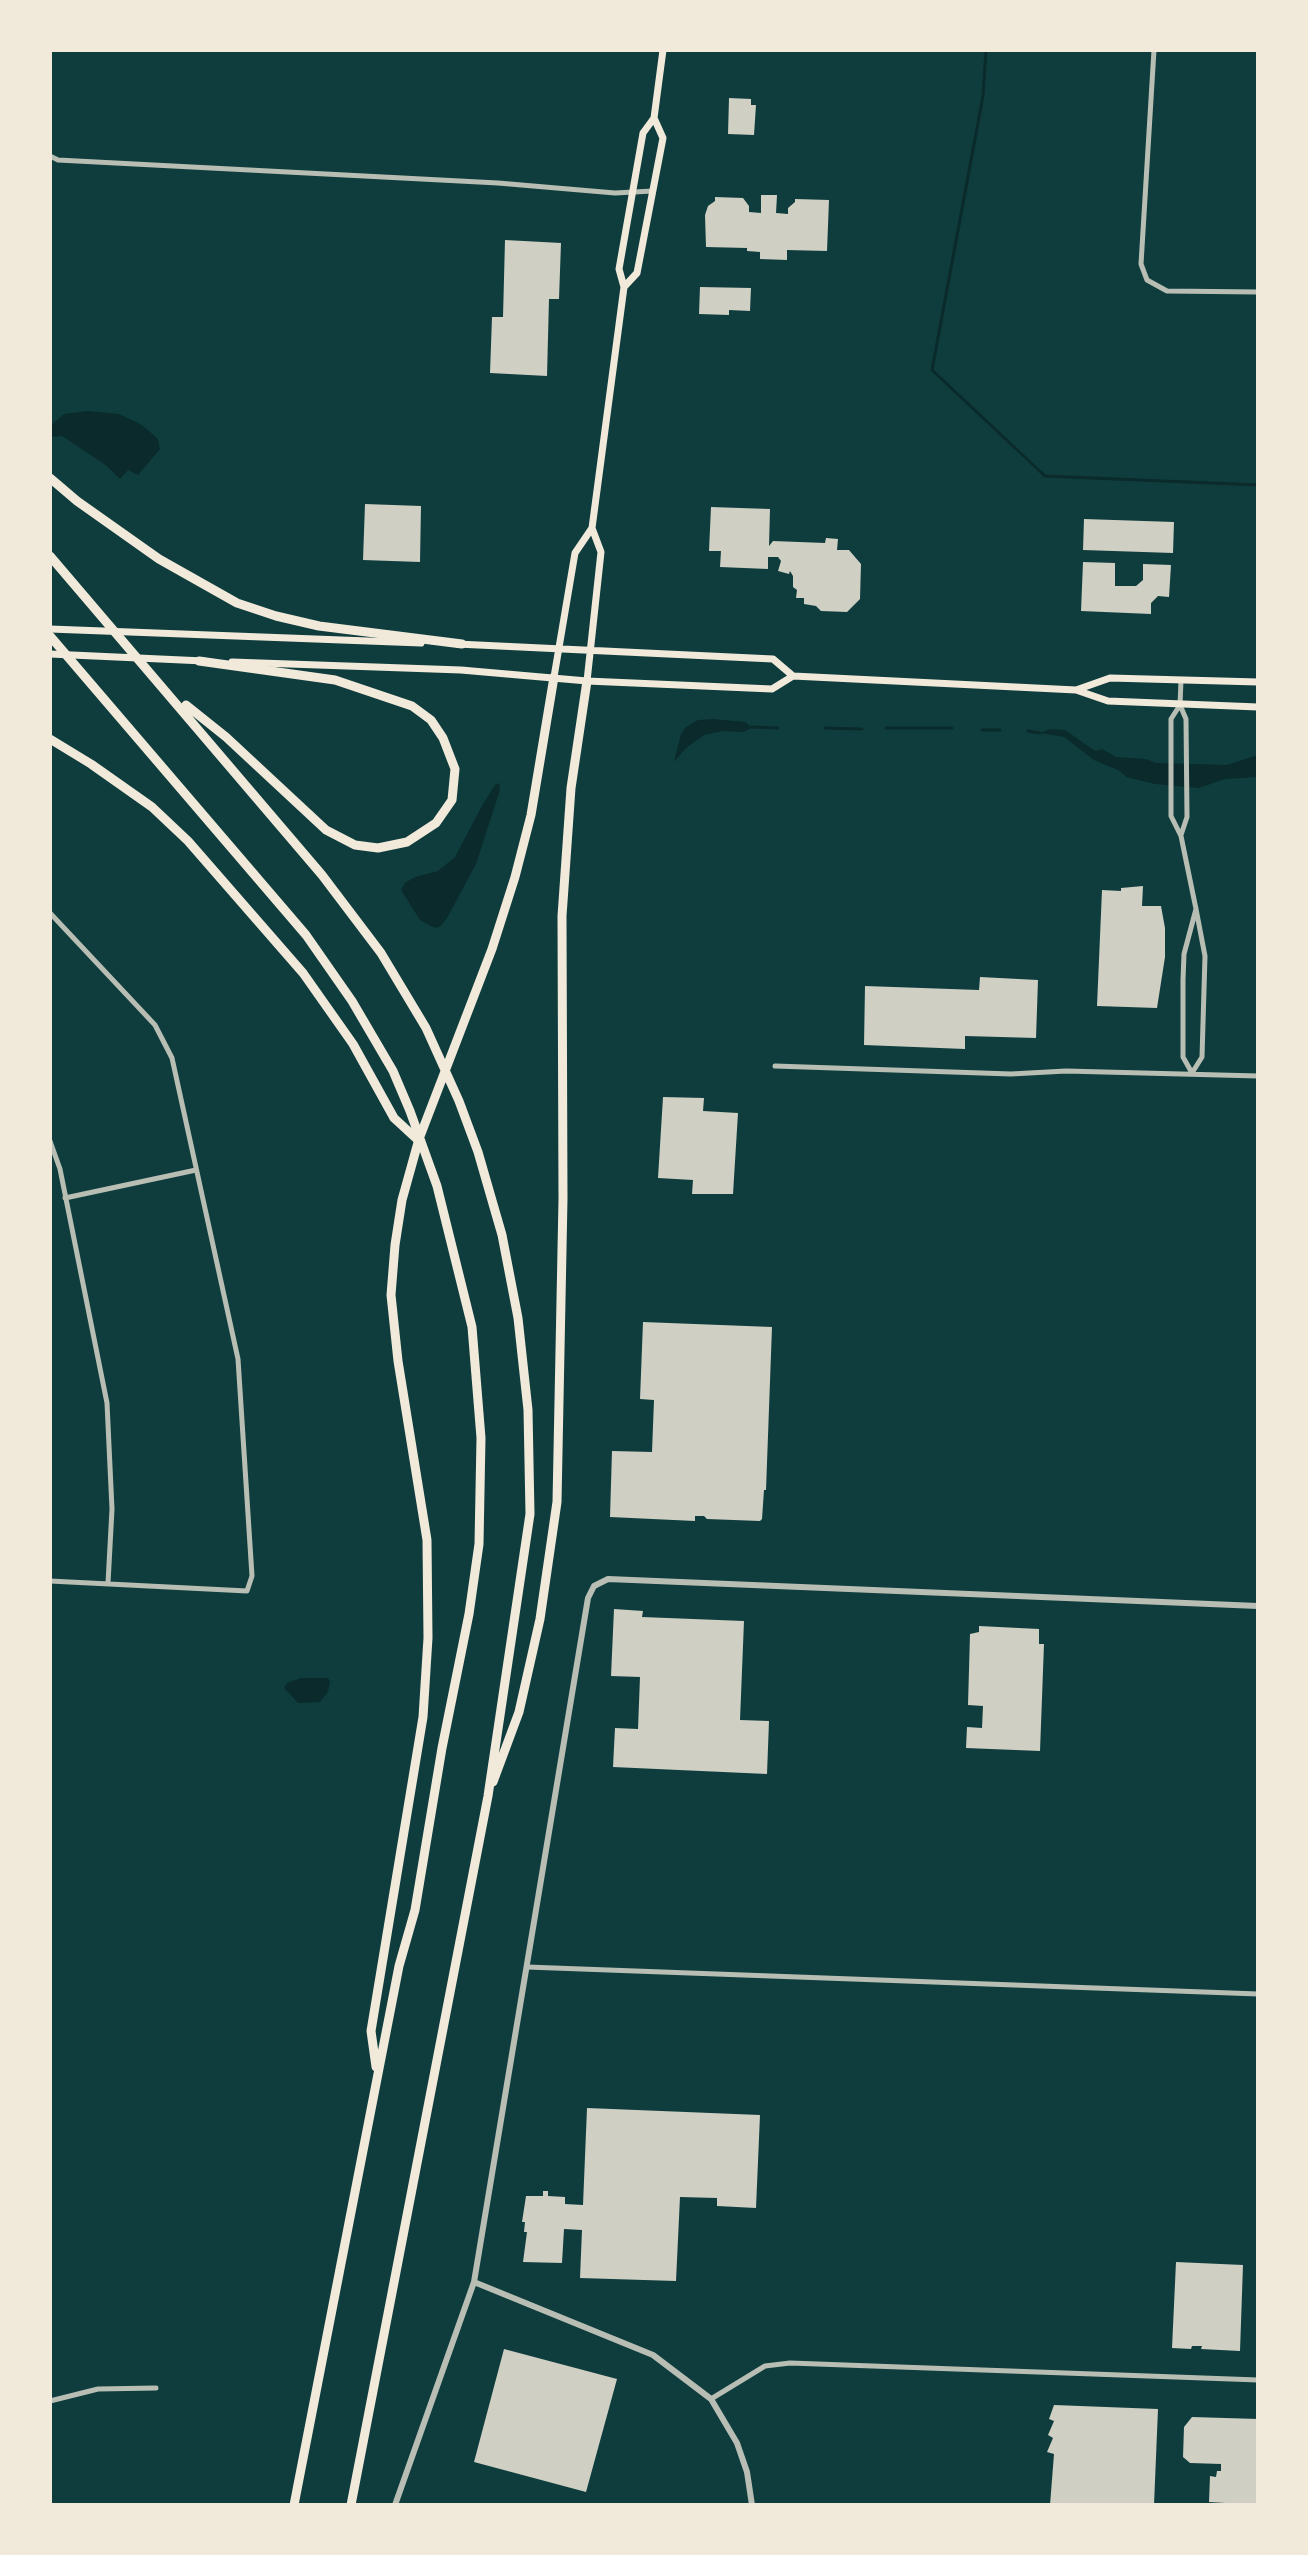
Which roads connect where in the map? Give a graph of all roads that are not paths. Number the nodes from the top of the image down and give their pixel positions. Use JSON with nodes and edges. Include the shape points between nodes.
{"nodes":[{"id":1,"x":663,"y":50,"type":"edge"},
{"id":2,"x":1154,"y":50,"type":"edge"},
{"id":3,"x":654,"y":118,"type":"junction"},
{"id":4,"x":50,"y":156,"type":"edge"},
{"id":5,"x":653,"y":191,"type":"junction"},
{"id":6,"x":632,"y":192,"type":"junction"},
{"id":7,"x":624,"y":287,"type":"junction"},
{"id":8,"x":1258,"y":292,"type":"edge"},
{"id":9,"x":50,"y":478,"type":"edge"},
{"id":10,"x":592,"y":528,"type":"junction"},
{"id":11,"x":50,"y":556,"type":"edge"},
{"id":12,"x":50,"y":629,"type":"edge"},
{"id":13,"x":50,"y":636,"type":"edge"},
{"id":14,"x":462,"y":644,"type":"junction"},
{"id":15,"x":559,"y":649,"type":"junction"},
{"id":16,"x":590,"y":650,"type":"junction"},
{"id":17,"x":50,"y":654,"type":"edge"},
{"id":18,"x":199,"y":661,"type":"junction"},
{"id":19,"x":793,"y":676,"type":"junction"},
{"id":20,"x":554,"y":677,"type":"junction"},
{"id":21,"x":1181,"y":680,"type":"junction"},
{"id":22,"x":587,"y":681,"type":"junction"},
{"id":23,"x":1258,"y":682,"type":"edge"},
{"id":24,"x":1076,"y":690,"type":"junction"},
{"id":25,"x":169,"y":693,"type":"junction"},
{"id":26,"x":1180,"y":705,"type":"junction"},
{"id":27,"x":1258,"y":707,"type":"edge"},
{"id":28,"x":50,"y":739,"type":"edge"},
{"id":29,"x":1181,"y":836,"type":"junction"},
{"id":30,"x":1196,"y":909,"type":"junction"},
{"id":31,"x":50,"y":913,"type":"edge"},
{"id":32,"x":775,"y":1066,"type":"dead end"},
{"id":33,"x":1192,"y":1073,"type":"junction"},
{"id":34,"x":1258,"y":1076,"type":"edge"},
{"id":35,"x":50,"y":1141,"type":"edge"},
{"id":36,"x":422,"y":1143,"type":"junction"},
{"id":37,"x":196,"y":1170,"type":"junction"},
{"id":38,"x":65,"y":1198,"type":"junction"},
{"id":39,"x":50,"y":1581,"type":"edge"},
{"id":40,"x":108,"y":1583,"type":"junction"},
{"id":41,"x":1258,"y":1606,"type":"edge"},
{"id":42,"x":488,"y":1796,"type":"junction"},
{"id":43,"x":527,"y":1967,"type":"junction"},
{"id":44,"x":1258,"y":1994,"type":"edge"},
{"id":45,"x":378,"y":2074,"type":"junction"},
{"id":46,"x":474,"y":2282,"type":"junction"},
{"id":47,"x":1258,"y":2380,"type":"edge"},
{"id":48,"x":156,"y":2388,"type":"dead end"},
{"id":49,"x":711,"y":2399,"type":"junction"},
{"id":50,"x":50,"y":2401,"type":"edge"},
{"id":51,"x":294,"y":2505,"type":"edge"},
{"id":52,"x":351,"y":2505,"type":"edge"},
{"id":53,"x":395,"y":2505,"type":"edge"},
{"id":54,"x":752,"y":2505,"type":"edge"}],
"edges":[{"from":1,"to":3,"type":"main road"},
{"from":2,"to":8,"type":"street","via":[[1141,264],[1147,280],[1167,291]]},
{"from":3,"to":5,"type":"main road","via":[[663,138]]},
{"from":3,"to":6,"type":"main road","via":[[643,133]]},
{"from":4,"to":6,"type":"street"},
{"from":5,"to":6,"type":"street"},
{"from":5,"to":7,"type":"main road","via":[[637,273]]},
{"from":6,"to":7,"type":"main road","via":[[619,269]]},
{"from":7,"to":10,"type":"main road"},
{"from":9,"to":14,"type":"highway","via":[[159,559],[237,603],[319,626]]},
{"from":10,"to":15,"type":"main road","via":[[575,553]]},
{"from":10,"to":16,"type":"main road","via":[[601,552]]},
{"from":11,"to":25,"type":"highway"},
{"from":12,"to":14,"type":"main road"},
{"from":13,"to":36,"type":"highway","via":[[306,935],[393,1071]]},
{"from":14,"to":15,"type":"main road"},
{"from":15,"to":16,"type":"main road"},
{"from":15,"to":20,"type":"main road"},
{"from":16,"to":19,"type":"main road","via":[[773,659]]},
{"from":16,"to":22,"type":"main road"},
{"from":17,"to":18,"type":"main road"},
{"from":18,"to":20,"type":"main road"},
{"from":18,"to":25,"type":"highway","via":[[335,680],[412,706],[443,738],[455,769],[452,800],[436,823],[407,842],[378,848],[355,845],[326,830],[226,737]]},
{"from":19,"to":22,"type":"main road","via":[[772,689]]},
{"from":19,"to":24,"type":"main road"},
{"from":20,"to":22,"type":"main road"},
{"from":20,"to":45,"type":"highway","via":[[515,877],[419,1139],[395,1245],[391,1295],[427,1540],[428,1638],[423,1717],[371,2031]]},
{"from":21,"to":23,"type":"main road"},
{"from":21,"to":24,"type":"main road","via":[[1110,678]]},
{"from":21,"to":26,"type":"street"},
{"from":22,"to":42,"type":"highway","via":[[571,788],[562,916],[557,1502],[540,1619],[519,1712]]},
{"from":24,"to":26,"type":"main road","via":[[1108,701]]},
{"from":25,"to":42,"type":"highway","via":[[381,953],[426,1028],[478,1152],[518,1318],[528,1410],[530,1514]]},
{"from":26,"to":27,"type":"main road"},
{"from":26,"to":29,"type":"street","via":[[1186,719],[1187,817]]},
{"from":26,"to":29,"type":"street","via":[[1171,719],[1170,795],[1171,816]]},
{"from":28,"to":36,"type":"highway","via":[[142,799],[188,841],[303,973],[353,1044],[394,1118]]},
{"from":29,"to":30,"type":"street"},
{"from":30,"to":33,"type":"street","via":[[1205,956],[1202,1057]]},
{"from":30,"to":33,"type":"street","via":[[1183,980],[1183,1057]]},
{"from":31,"to":37,"type":"street","via":[[165,1041]]},
{"from":32,"to":33,"type":"street","via":[[1011,1074]]},
{"from":33,"to":34,"type":"street"},
{"from":35,"to":38,"type":"street"},
{"from":36,"to":45,"type":"highway","via":[[472,1327],[481,1438],[479,1544],[415,1910]]},
{"from":37,"to":38,"type":"street"},
{"from":37,"to":40,"type":"street","via":[[238,1359],[251,1584],[247,1591],[238,1591]]},
{"from":38,"to":40,"type":"street","via":[[110,1426]]},
{"from":39,"to":40,"type":"street"},
{"from":41,"to":43,"type":"street","via":[[608,1579],[594,1586],[588,1598]]},
{"from":42,"to":52,"type":"highway"},
{"from":43,"to":44,"type":"street"},
{"from":43,"to":46,"type":"street"},
{"from":45,"to":51,"type":"highway"},
{"from":46,"to":49,"type":"street","via":[[653,2355]]},
{"from":46,"to":53,"type":"street"},
{"from":47,"to":49,"type":"street","via":[[790,2363],[765,2366]]},
{"from":48,"to":50,"type":"street","via":[[98,2389]]},
{"from":49,"to":54,"type":"street","via":[[737,2443]]}]}
